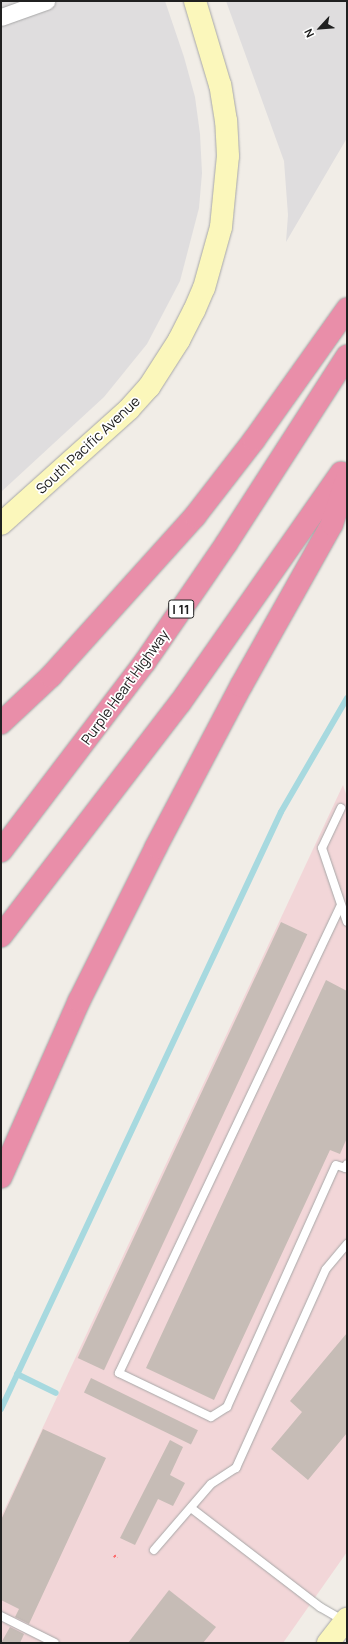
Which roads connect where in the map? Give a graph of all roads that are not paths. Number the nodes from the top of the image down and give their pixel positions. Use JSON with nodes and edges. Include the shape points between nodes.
{"nodes":[{"id":1,"x":46,"y":1,"type":"edge"},
{"id":2,"x":195,"y":1,"type":"edge"},
{"id":3,"x":1,"y":17,"type":"edge"},
{"id":4,"x":347,"y":309,"type":"edge"},
{"id":5,"x":347,"y":356,"type":"edge"},
{"id":6,"x":347,"y":465,"type":"edge"},
{"id":7,"x":347,"y":478,"type":"edge"},
{"id":8,"x":1,"y":524,"type":"edge"},
{"id":9,"x":1,"y":723,"type":"edge"},
{"id":10,"x":341,"y":808,"type":"dead end"},
{"id":11,"x":1,"y":851,"type":"edge"},
{"id":12,"x":341,"y":906,"type":"junction"},
{"id":13,"x":347,"y":922,"type":"edge"},
{"id":14,"x":1,"y":936,"type":"edge"},
{"id":15,"x":347,"y":1164,"type":"edge"},
{"id":16,"x":1,"y":1177,"type":"edge"},
{"id":17,"x":347,"y":1244,"type":"edge"},
{"id":18,"x":191,"y":1508,"type":"junction"},
{"id":19,"x":154,"y":1550,"type":"dead end"},
{"id":20,"x":1,"y":1616,"type":"edge"},
{"id":21,"x":346,"y":1621,"type":"edge"},
{"id":22,"x":56,"y":1643,"type":"edge"},
{"id":23,"x":328,"y":1643,"type":"edge"}],
"edges":[{"from":1,"to":3,"type":"street"},
{"from":2,"to":8,"type":"street","name":"South Pacific Avenue","via":[[220,85],[228,156],[221,227],[204,288],[194,311],[148,387],[129,409]]},
{"from":4,"to":9,"type":"highway","via":[[254,440],[195,516],[51,676]]},
{"from":5,"to":11,"type":"highway","name":"Purple Heart Highway","number":"I 11","via":[[226,544],[145,662]]},
{"from":6,"to":14,"type":"highway","via":[[180,703]]},
{"from":7,"to":16,"type":"highway","via":[[332,524],[241,686],[79,1001]]},
{"from":10,"to":12,"type":"lane","via":[[322,848]]},
{"from":12,"to":13,"type":"lane"},
{"from":12,"to":15,"type":"lane","via":[[119,1373],[211,1417],[227,1407],[336,1165],[345,1168]]},
{"from":17,"to":18,"type":"lane","via":[[326,1269],[236,1468],[211,1484]]},
{"from":18,"to":19,"type":"lane"},
{"from":18,"to":21,"type":"lane","via":[[320,1607]]},
{"from":20,"to":22,"type":"lane"},
{"from":21,"to":23,"type":"street"}]}
